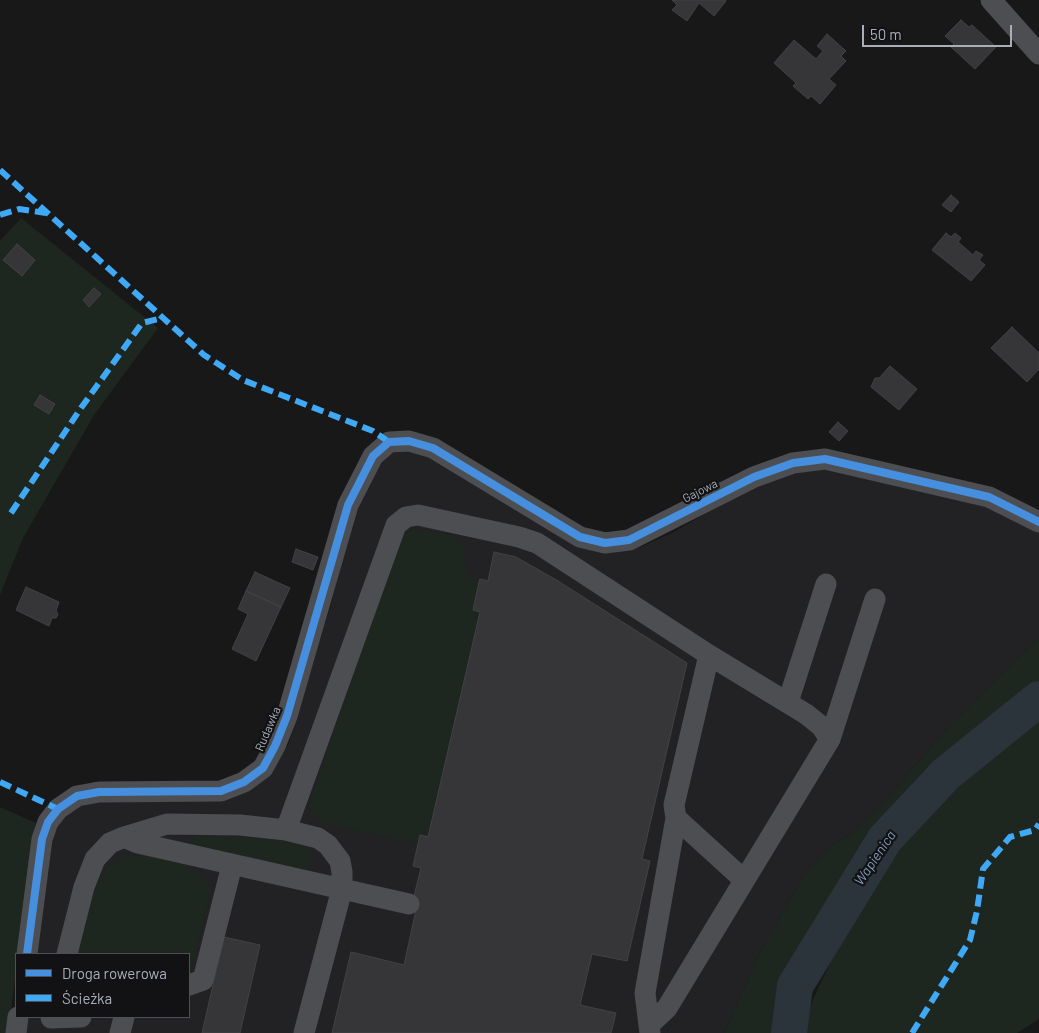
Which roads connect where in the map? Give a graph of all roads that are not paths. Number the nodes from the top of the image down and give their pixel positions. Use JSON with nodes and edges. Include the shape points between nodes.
{"nodes":[{"id":1,"x":991,"y":0,"type":"edge"},
{"id":2,"x":1039,"y":54,"type":"edge"},
{"id":3,"x":389,"y":442,"type":"joint"},
{"id":4,"x":1039,"y":522,"type":"edge"},
{"id":5,"x":826,"y":584,"type":"dead end"},
{"id":6,"x":875,"y":599,"type":"dead end"},
{"id":7,"x":709,"y":655,"type":"junction"},
{"id":8,"x":788,"y":702,"type":"junction"},
{"id":9,"x":830,"y":739,"type":"junction"},
{"id":10,"x":676,"y":818,"type":"junction"},
{"id":11,"x":286,"y":830,"type":"junction"},
{"id":12,"x":124,"y":836,"type":"junction"},
{"id":13,"x":232,"y":864,"type":"junction"},
{"id":14,"x":744,"y":880,"type":"junction"},
{"id":15,"x":342,"y":889,"type":"junction"},
{"id":16,"x":409,"y":904,"type":"dead end"},
{"id":17,"x":27,"y":953,"type":"edge"},
{"id":18,"x":67,"y":953,"type":"edge"},
{"id":19,"x":190,"y":984,"type":"edge"},
{"id":20,"x":18,"y":1018,"type":"edge"},
{"id":21,"x":76,"y":1018,"type":"edge"},
{"id":22,"x":124,"y":1018,"type":"edge"},
{"id":23,"x":50,"y":1023,"type":"edge"},
{"id":24,"x":650,"y":1029,"type":"edge"},
{"id":25,"x":16,"y":1033,"type":"edge"},
{"id":26,"x":120,"y":1033,"type":"edge"},
{"id":27,"x":304,"y":1033,"type":"edge"}],
"edges":[{"from":1,"to":2,"type":"street"},
{"from":3,"to":4,"type":"street","name":"Gajowa","via":[[409,441],[433,448],[580,537],[605,543],[629,540],[754,477],[793,463],[824,459],[989,497]]},
{"from":3,"to":17,"type":"street","name":"Rudawka","via":[[373,456],[348,505],[287,716],[263,768],[244,782],[221,791],[99,792],[77,796],[58,809],[48,822],[42,839]]},
{"from":5,"to":8,"type":"street"},
{"from":6,"to":9,"type":"street"},
{"from":7,"to":8,"type":"street"},
{"from":7,"to":10,"type":"street","via":[[676,791]]},
{"from":7,"to":11,"type":"street","via":[[537,543],[418,514],[406,517],[396,524]]},
{"from":8,"to":9,"type":"street","via":[[820,726]]},
{"from":9,"to":14,"type":"street"},
{"from":10,"to":14,"type":"street"},
{"from":10,"to":24,"type":"street","via":[[645,993]]},
{"from":11,"to":12,"type":"street","via":[[240,825],[167,824]]},
{"from":11,"to":15,"type":"street","via":[[318,838],[328,845],[340,861]]},
{"from":12,"to":13,"type":"street","via":[[138,844]]},
{"from":12,"to":18,"type":"street","via":[[110,843],[94,859]]},
{"from":13,"to":15,"type":"street"},
{"from":13,"to":19,"type":"street","via":[[203,980]]},
{"from":14,"to":24,"type":"street","via":[[667,1008]]},
{"from":15,"to":16,"type":"street"},
{"from":15,"to":27,"type":"street"},
{"from":20,"to":25,"type":"street"},
{"from":21,"to":23,"type":"street"},
{"from":22,"to":26,"type":"street"}]}
